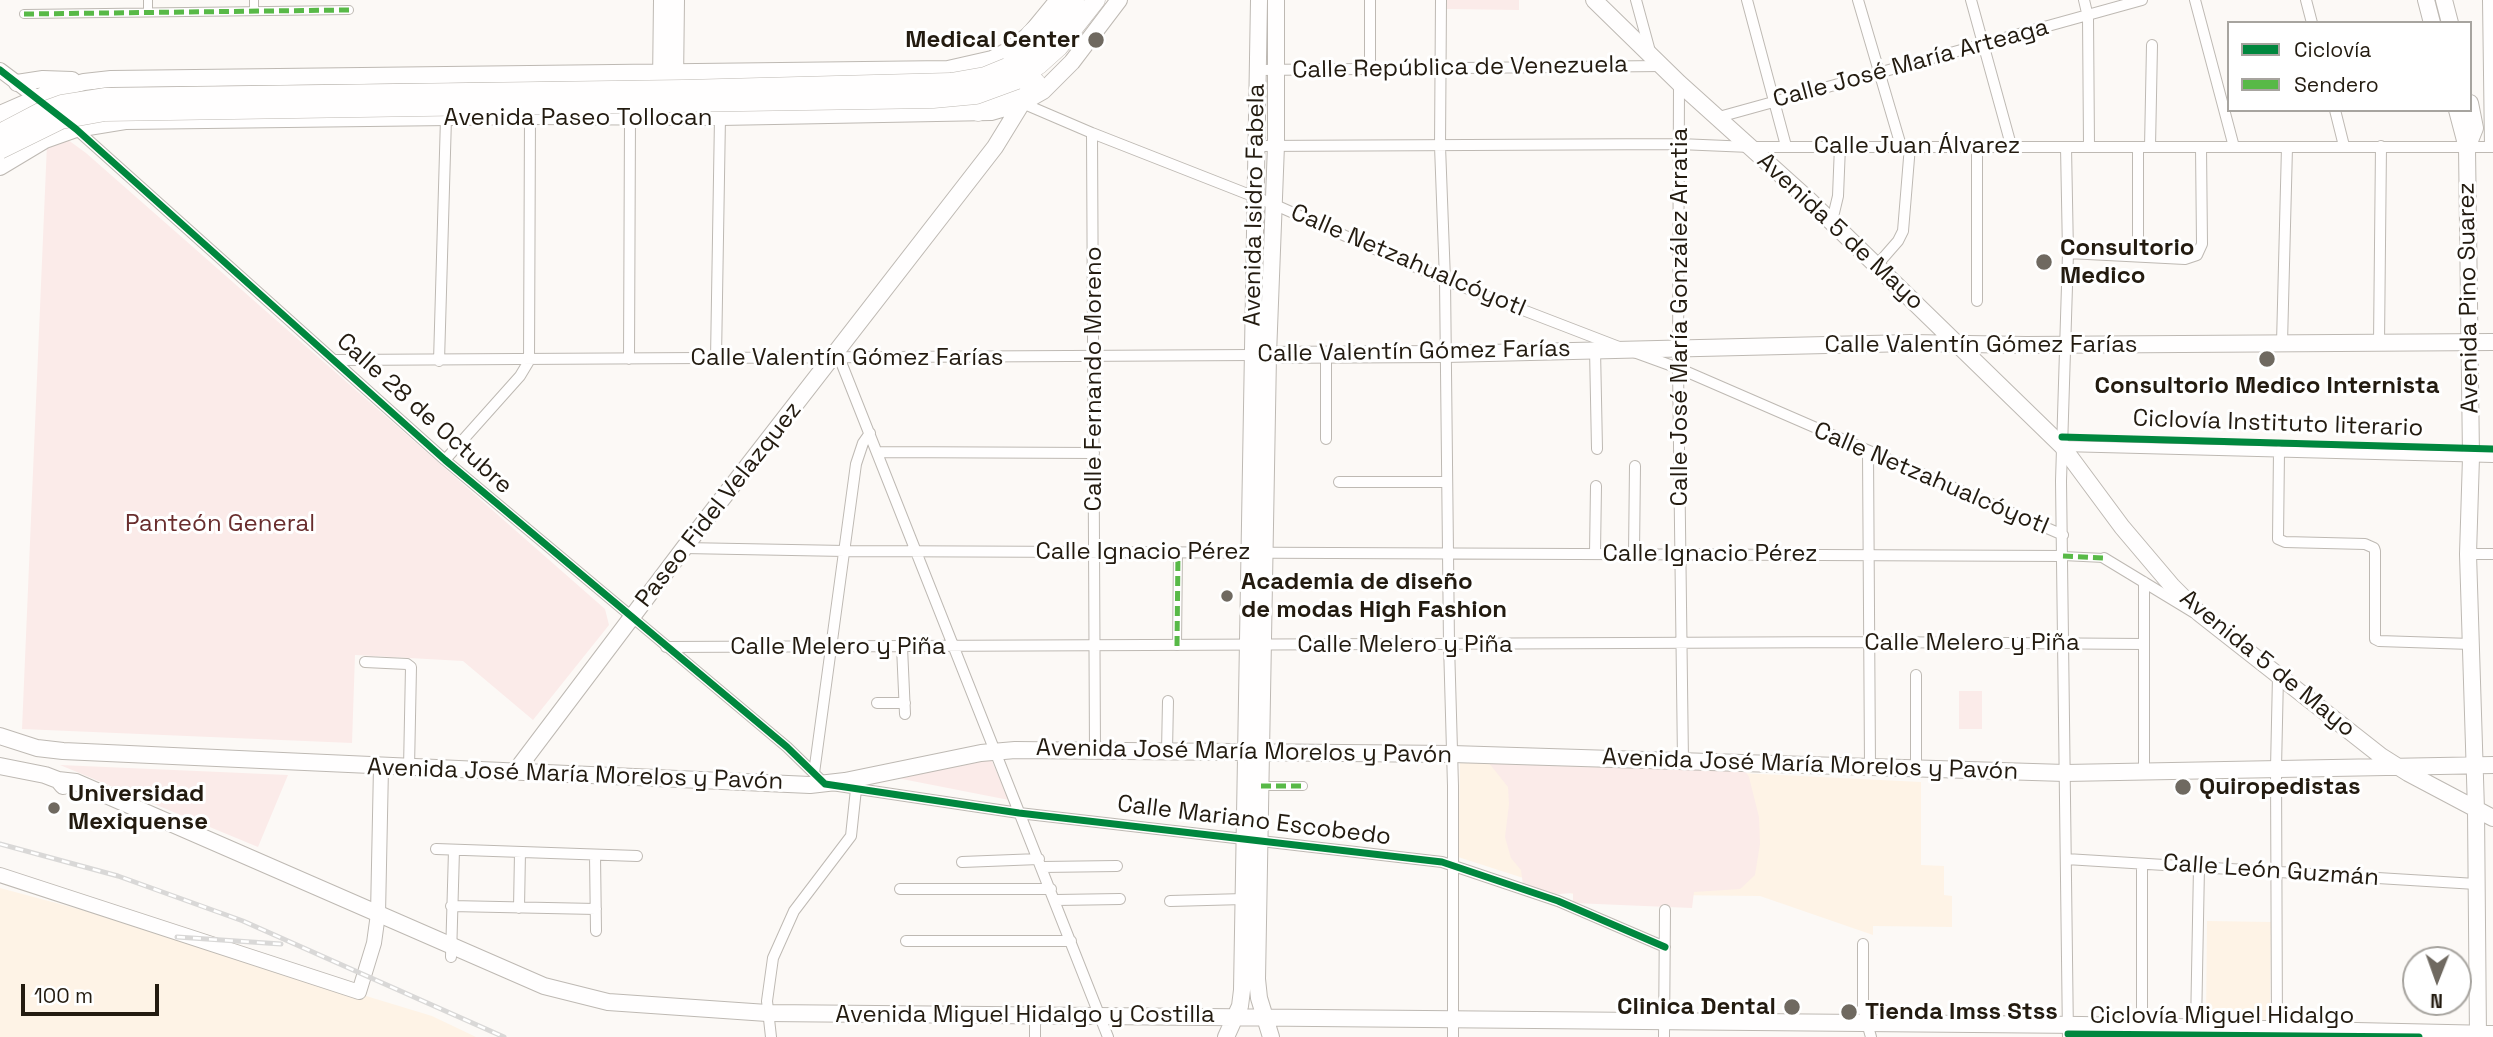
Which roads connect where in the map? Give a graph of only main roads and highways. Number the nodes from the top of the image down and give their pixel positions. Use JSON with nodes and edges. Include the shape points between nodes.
{"nodes":[{"id":1,"x":662,"y":0,"type":"edge"},
{"id":2,"x":676,"y":0,"type":"edge"},
{"id":3,"x":1058,"y":0,"type":"edge"},
{"id":4,"x":1069,"y":0,"type":"edge"},
{"id":5,"x":1075,"y":0,"type":"edge"},
{"id":6,"x":1096,"y":0,"type":"edge"},
{"id":7,"x":1119,"y":0,"type":"edge"},
{"id":8,"x":1259,"y":0,"type":"edge"},
{"id":9,"x":1276,"y":0,"type":"edge"},
{"id":10,"x":1594,"y":0,"type":"edge"},
{"id":11,"x":2426,"y":0,"type":"edge"},
{"id":12,"x":2444,"y":0,"type":"edge"},
{"id":13,"x":2431,"y":21,"type":"edge"},
{"id":14,"x":2449,"y":21,"type":"edge"},
{"id":15,"x":1030,"y":34,"type":"junction"},
{"id":16,"x":1059,"y":47,"type":"junction"},
{"id":17,"x":814,"y":71,"type":"junction"},
{"id":18,"x":718,"y":72,"type":"junction"},
{"id":19,"x":610,"y":73,"type":"junction"},
{"id":20,"x":668,"y":73,"type":"junction"},
{"id":21,"x":1012,"y":74,"type":"junction"},
{"id":22,"x":144,"y":78,"type":"junction"},
{"id":23,"x":85,"y":82,"type":"junction"},
{"id":24,"x":17,"y":83,"type":"road end"},
{"id":25,"x":1022,"y":103,"type":"junction"},
{"id":26,"x":978,"y":112,"type":"junction"},
{"id":27,"x":2458,"y":112,"type":"edge"},
{"id":28,"x":2472,"y":112,"type":"edge"},
{"id":29,"x":0,"y":115,"type":"edge"},
{"id":30,"x":804,"y":116,"type":"junction"},
{"id":31,"x":610,"y":117,"type":"junction"},
{"id":32,"x":669,"y":117,"type":"junction"},
{"id":33,"x":720,"y":117,"type":"junction"},
{"id":34,"x":155,"y":120,"type":"junction"},
{"id":35,"x":0,"y":133,"type":"edge"},
{"id":36,"x":2468,"y":148,"type":"junction"},
{"id":37,"x":3,"y":159,"type":"edge"},
{"id":38,"x":2493,"y":342,"type":"edge"},
{"id":39,"x":1956,"y":343,"type":"junction"},
{"id":40,"x":2470,"y":343,"type":"junction"},
{"id":41,"x":1260,"y":355,"type":"junction"},
{"id":42,"x":0,"y":736,"type":"edge"},
{"id":43,"x":49,"y":750,"type":"junction"},
{"id":44,"x":1254,"y":751,"type":"junction"},
{"id":45,"x":2395,"y":765,"type":"junction"},
{"id":46,"x":2474,"y":765,"type":"junction"},
{"id":47,"x":2493,"y":765,"type":"edge"},
{"id":48,"x":0,"y":766,"type":"edge"},
{"id":49,"x":515,"y":772,"type":"junction"},
{"id":50,"x":51,"y":777,"type":"junction"},
{"id":51,"x":2476,"y":810,"type":"junction"},
{"id":52,"x":2493,"y":818,"type":"edge"},
{"id":53,"x":1252,"y":840,"type":"junction"},
{"id":54,"x":1235,"y":1017,"type":"junction"},
{"id":55,"x":1265,"y":1018,"type":"junction"},
{"id":56,"x":1664,"y":1029,"type":"edge"},
{"id":57,"x":1868,"y":1030,"type":"edge"},
{"id":58,"x":2068,"y":1031,"type":"edge"},
{"id":59,"x":2277,"y":1033,"type":"edge"},
{"id":60,"x":2483,"y":1035,"type":"edge"},
{"id":61,"x":1226,"y":1037,"type":"edge"},
{"id":62,"x":1271,"y":1037,"type":"edge"}],
"edges":[{"from":1,"to":20,"type":"main road"},
{"from":2,"to":20,"type":"main road"},
{"from":3,"to":15,"type":"main road","name":"Avenida Paseo Tollocan"},
{"from":4,"to":15,"type":"highway"},
{"from":5,"to":21,"type":"highway","name":"Avenida Paseo Tollocan"},
{"from":6,"to":16,"type":"highway","name":"Avenida Paseo Tollocan"},
{"from":7,"to":25,"type":"main road","name":"Avenida Paseo Tollocan","via":[[1058,77]]},
{"from":8,"to":41,"type":"main road","name":"Avenida Isidro Fabela","via":[[1255,198]]},
{"from":9,"to":41,"type":"main road","name":"Avenida Isidro Fabela","via":[[1276,145]]},
{"from":10,"to":39,"type":"main road","name":"Avenida 5 de Mayo"},
{"from":11,"to":13,"type":"main road"},
{"from":12,"to":14,"type":"main road"},
{"from":15,"to":17,"type":"main road","name":"Avenida Paseo Tollocan","via":[[1002,54],[957,67]]},
{"from":16,"to":21,"type":"highway","name":"Avenida Paseo Tollocan","via":[[1039,65]]},
{"from":16,"to":26,"type":"highway","via":[[1036,82]]},
{"from":17,"to":18,"type":"main road","name":"Avenida Paseo Tollocan"},
{"from":17,"to":30,"type":"main road","via":[[822,86],[821,98]]},
{"from":18,"to":20,"type":"main road","name":"Avenida Paseo Tollocan"},
{"from":18,"to":33,"type":"main road","via":[[702,84],[701,95],[707,109]]},
{"from":19,"to":20,"type":"main road","name":"Avenida Paseo Tollocan"},
{"from":19,"to":22,"type":"main road","name":"Avenida Paseo Tollocan"},
{"from":19,"to":31,"type":"main road","via":[[618,74],[624,91],[622,103]]},
{"from":20,"to":32,"type":"main road"},
{"from":21,"to":35,"type":"highway","name":"Avenida Paseo Tollocan","bridge":true,"via":[[951,82],[684,89],[127,95],[62,104]]},
{"from":21,"to":37,"type":"highway","name":"Avenida Paseo Tollocan","bridge":true,"via":[[976,94],[933,99],[105,111],[61,120]]},
{"from":22,"to":23,"type":"main road","name":"Avenida Paseo Tollocan"},
{"from":22,"to":34,"type":"main road","via":[[136,89],[137,99],[144,113]]},
{"from":23,"to":24,"type":"main road","via":[[43,79]]},
{"from":23,"to":29,"type":"main road","name":"Avenida Paseo Tollocan","via":[[36,97]]},
{"from":25,"to":26,"type":"main road","name":"Avenida Paseo Tollocan"},
{"from":25,"to":49,"type":"main road","name":"Paseo Fidel Velazquez","via":[[995,146],[836,357]]},
{"from":26,"to":30,"type":"main road","name":"Avenida Paseo Tollocan"},
{"from":27,"to":36,"type":"main road"},
{"from":28,"to":36,"type":"main road","via":[[2475,128]]},
{"from":29,"to":37,"type":"main road","via":[[10,122],[17,138],[16,150]]},
{"from":30,"to":33,"type":"main road","name":"Avenida Paseo Tollocan"},
{"from":31,"to":32,"type":"main road","name":"Avenida Paseo Tollocan"},
{"from":31,"to":34,"type":"main road","name":"Avenida Paseo Tollocan"},
{"from":32,"to":33,"type":"main road","name":"Avenida Paseo Tollocan"},
{"from":34,"to":37,"type":"main road","name":"Avenida Paseo Tollocan","via":[[76,130]]},
{"from":36,"to":40,"type":"main road","name":"Avenida Pino Suarez"},
{"from":38,"to":40,"type":"main road","name":"Calle Valentín Gómez Farías"},
{"from":39,"to":40,"type":"main road","name":"Calle Valentín Gómez Farías"},
{"from":39,"to":41,"type":"main road","name":"Calle Valentín Gómez Farías"},
{"from":39,"to":45,"type":"main road","name":"Avenida 5 de Mayo","via":[[2062,446],[2168,591]]},
{"from":40,"to":46,"type":"main road","name":"Avenida Pino Suarez","via":[[2468,554]]},
{"from":41,"to":44,"type":"main road","name":"Avenida Isidro Fabela"},
{"from":42,"to":43,"type":"main road","name":"Avenida José María Morelos y Pavón"},
{"from":43,"to":49,"type":"main road","name":"Avenida José María Morelos y Pavón"},
{"from":43,"to":50,"type":"main road"},
{"from":44,"to":45,"type":"main road","name":"Avenida José María Morelos y Pavón","via":[[2065,773]]},
{"from":44,"to":49,"type":"main road","name":"Avenida José María Morelos y Pavón","via":[[994,751],[819,779],[810,785]]},
{"from":44,"to":53,"type":"main road","name":"Avenida Isidro Fabela"},
{"from":44,"to":53,"type":"main road","name":"Avenida Isidro Fabela","via":[[1261,786]]},
{"from":45,"to":46,"type":"main road","name":"Avenida José María Morelos y Pavón"},
{"from":45,"to":51,"type":"main road","name":"Avenida 5 de Mayo"},
{"from":46,"to":47,"type":"main road","name":"Avenida José María Morelos y Pavón"},
{"from":46,"to":51,"type":"main road","name":"Avenida Pino Suarez"},
{"from":48,"to":50,"type":"main road","name":"Avenida Miguel Hidalgo y Costilla"},
{"from":50,"to":54,"type":"main road","name":"Avenida Miguel Hidalgo y Costilla","via":[[69,790],[451,946],[547,997],[591,1009],[694,1018],[733,1012]]},
{"from":51,"to":52,"type":"main road","name":"Avenida 5 de Mayo"},
{"from":51,"to":60,"type":"main road","name":"Avenida Pino Suarez"},
{"from":53,"to":54,"type":"main road","name":"Avenida Isidro Fabela","via":[[1244,899],[1242,998]]},
{"from":53,"to":55,"type":"main road","name":"Avenida Isidro Fabela","via":[[1257,988]]},
{"from":54,"to":55,"type":"main road","name":"Avenida Miguel Hidalgo y Costilla"},
{"from":54,"to":61,"type":"main road","name":"Avenida Isidro Fabela"},
{"from":55,"to":56,"type":"main road","name":"Avenida Miguel Hidalgo y Costilla","via":[[1453,1019]]},
{"from":55,"to":62,"type":"main road","name":"Avenida Isidro Fabela"},
{"from":56,"to":57,"type":"main road","name":"Avenida Miguel Hidalgo y Costilla"},
{"from":57,"to":58,"type":"main road","name":"Avenida Miguel Hidalgo y Costilla"},
{"from":58,"to":59,"type":"main road","name":"Avenida Miguel Hidalgo y Costilla","via":[[2143,1026]]},
{"from":59,"to":60,"type":"main road","name":"Avenida Miguel Hidalgo y Costilla"}]}
